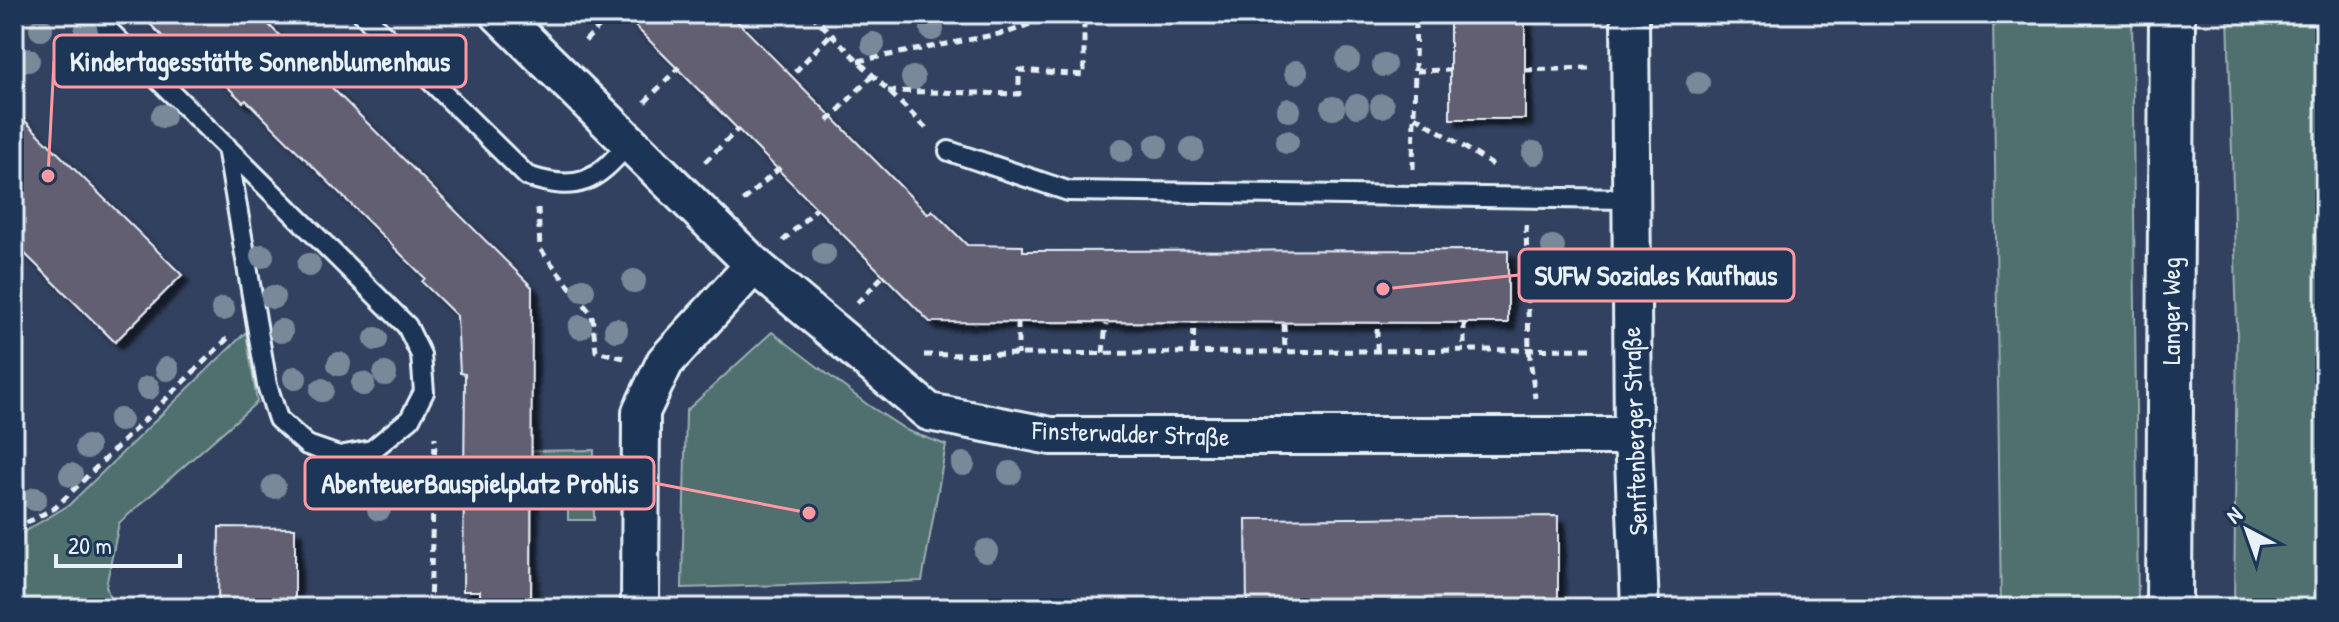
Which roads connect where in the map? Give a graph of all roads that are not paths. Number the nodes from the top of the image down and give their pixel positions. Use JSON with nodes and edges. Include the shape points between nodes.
{"nodes":[{"id":1,"x":92,"y":14,"type":"edge"},
{"id":2,"x":363,"y":14,"type":"edge"},
{"id":3,"x":499,"y":14,"type":"edge"},
{"id":4,"x":1630,"y":14,"type":"edge"},
{"id":5,"x":2172,"y":14,"type":"edge"},
{"id":6,"x":628,"y":144,"type":"junction"},
{"id":7,"x":227,"y":147,"type":"junction"},
{"id":8,"x":949,"y":151,"type":"road end"},
{"id":9,"x":1629,"y":199,"type":"junction"},
{"id":10,"x":754,"y":265,"type":"junction"},
{"id":11,"x":1633,"y":436,"type":"junction"},
{"id":12,"x":640,"y":608,"type":"edge"},
{"id":13,"x":1640,"y":608,"type":"edge"},
{"id":14,"x":2169,"y":608,"type":"edge"}],
"edges":[{"from":1,"to":7,"type":"lane"},
{"from":2,"to":6,"type":"lane","via":[[527,176],[553,185],[581,182],[603,172]]},
{"from":3,"to":6,"type":"street","name":"Finsterwalder Straße"},
{"from":4,"to":9,"type":"street","name":"Senftenberger Straße"},
{"from":5,"to":14,"type":"main road","name":"Langer Weg"},
{"from":6,"to":10,"type":"street","name":"Finsterwalder Straße"},
{"from":7,"to":7,"type":"lane","via":[[407,326],[421,355],[424,392],[410,419],[372,450],[339,456],[307,445],[278,419],[267,385]]},
{"from":8,"to":9,"type":"lane","via":[[1068,191]]},
{"from":9,"to":11,"type":"street","name":"Senftenberger Straße"},
{"from":10,"to":11,"type":"street","name":"Finsterwalder Straße","via":[[929,412],[1051,436]]},
{"from":10,"to":12,"type":"street","via":[[665,362],[641,412]]},
{"from":11,"to":13,"type":"street","name":"Senftenberger Straße"}]}
